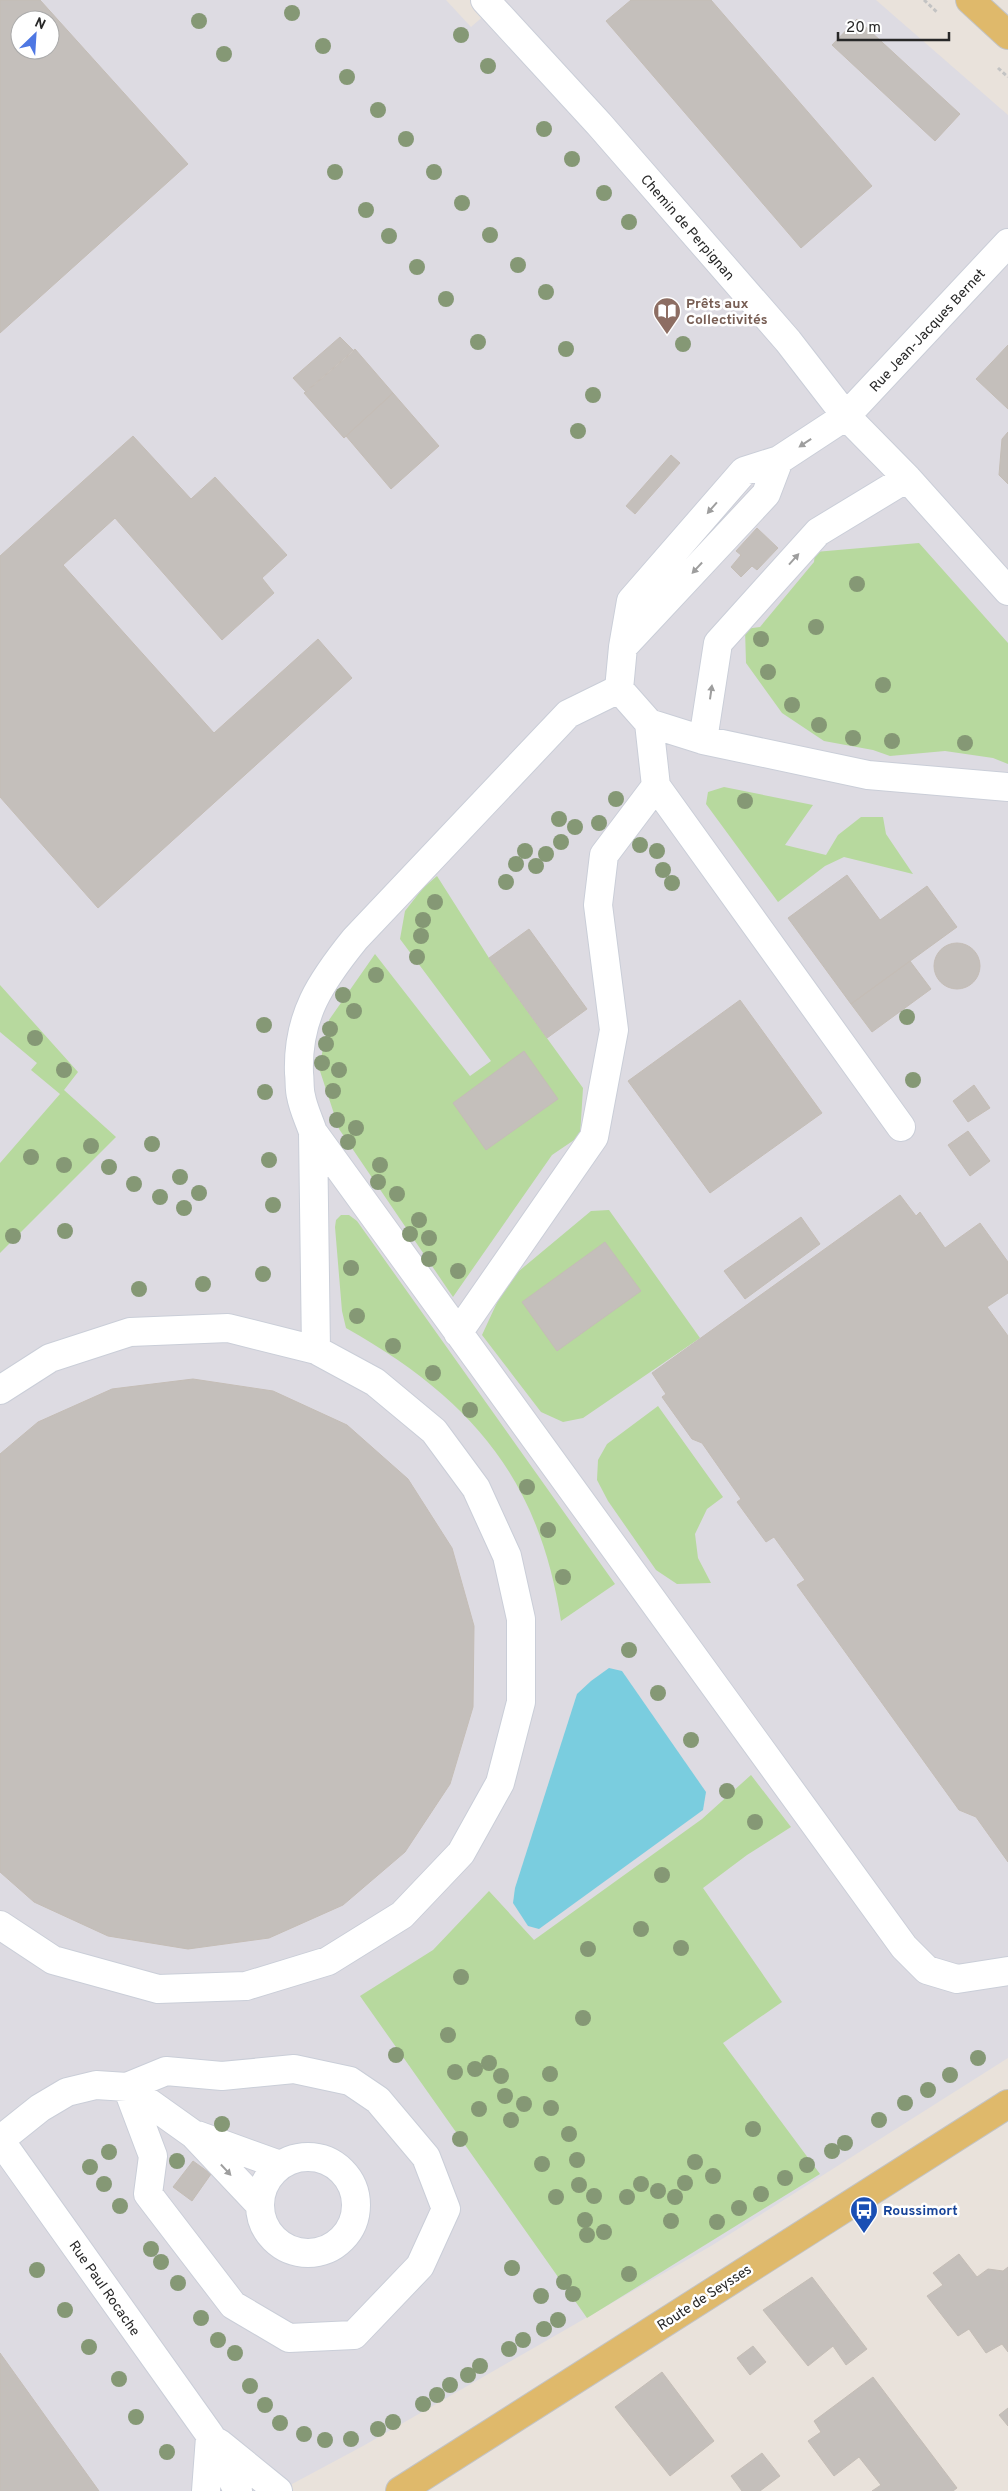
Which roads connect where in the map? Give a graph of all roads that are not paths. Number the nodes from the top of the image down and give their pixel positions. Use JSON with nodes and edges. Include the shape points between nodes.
{"nodes":[{"id":1,"x":485,"y":0,"type":"edge"},
{"id":2,"x":970,"y":0,"type":"edge"},
{"id":3,"x":1008,"y":35,"type":"edge"},
{"id":4,"x":1008,"y":244,"type":"edge"},
{"id":5,"x":846,"y":416,"type":"junction"},
{"id":6,"x":907,"y":478,"type":"junction"},
{"id":7,"x":1008,"y":591,"type":"edge"},
{"id":8,"x":619,"y":689,"type":"junction"},
{"id":9,"x":650,"y":723,"type":"junction"},
{"id":10,"x":704,"y":740,"type":"junction"},
{"id":11,"x":656,"y":786,"type":"junction"},
{"id":12,"x":1008,"y":787,"type":"edge"},
{"id":13,"x":901,"y":1127,"type":"dead end"},
{"id":14,"x":313,"y":1132,"type":"junction"},
{"id":15,"x":458,"y":1333,"type":"junction"},
{"id":16,"x":316,"y":1350,"type":"junction"},
{"id":17,"x":0,"y":1390,"type":"edge"},
{"id":18,"x":0,"y":1925,"type":"edge"},
{"id":19,"x":1008,"y":1970,"type":"edge"},
{"id":20,"x":127,"y":2088,"type":"junction"},
{"id":21,"x":1008,"y":2104,"type":"edge"},
{"id":22,"x":193,"y":2134,"type":"junction"},
{"id":23,"x":0,"y":2140,"type":"edge"},
{"id":24,"x":280,"y":2165,"type":"junction"},
{"id":25,"x":260,"y":2205,"type":"junction"},
{"id":26,"x":210,"y":2435,"type":"junction"},
{"id":27,"x":206,"y":2491,"type":"edge"},
{"id":28,"x":238,"y":2491,"type":"edge"},
{"id":29,"x":278,"y":2491,"type":"edge"},
{"id":30,"x":400,"y":2491,"type":"edge"}],
"edges":[{"from":1,"to":5,"type":"street","name":"Chemin de Perpignan","via":[[788,341]]},
{"from":2,"to":3,"type":"main road"},
{"from":4,"to":5,"type":"street","name":"Rue Jean-Jacques Bernet"},
{"from":5,"to":6,"type":"street","name":"Chemin de Perpignan"},
{"from":5,"to":8,"type":"street","name":"Rue Jean-Jacques Bernet","one_way":true,"via":[[779,460],[744,471],[631,601]]},
{"from":6,"to":7,"type":"street","name":"Chemin de Perpignan"},
{"from":10,"to":6,"type":"street","one_way":true,"via":[[718,643],[818,532]]},
{"from":8,"to":9,"type":"street"},
{"from":8,"to":14,"type":"street","via":[[568,714],[331,968],[312,999],[306,1016],[299,1060],[300,1095]]},
{"from":9,"to":10,"type":"street"},
{"from":9,"to":11,"type":"street"},
{"from":10,"to":12,"type":"street","via":[[868,775]]},
{"from":11,"to":13,"type":"street"},
{"from":11,"to":15,"type":"street","via":[[604,855],[598,905],[614,1030],[594,1137]]},
{"from":14,"to":15,"type":"street"},
{"from":14,"to":16,"type":"street"},
{"from":15,"to":19,"type":"street","via":[[904,1947],[927,1970],[957,1979]]},
{"from":16,"to":17,"type":"street","via":[[228,1328],[130,1332],[50,1358]]},
{"from":16,"to":18,"type":"street","via":[[375,1382],[434,1431],[476,1488],[507,1556],[521,1619],[521,1702],[500,1783],[461,1853],[402,1915],[328,1961],[246,1986],[158,1989],[53,1960]]},
{"from":20,"to":20,"type":"street","via":[[153,2156],[148,2194],[233,2305],[289,2338],[354,2335],[420,2266],[446,2209],[426,2157],[378,2100],[350,2081],[294,2069],[222,2076],[166,2071]]},
{"from":20,"to":22,"type":"street"},
{"from":20,"to":23,"type":"street","via":[[96,2085],[67,2092],[40,2108]]},
{"from":21,"to":30,"type":"main road","name":"Route de Seysses"},
{"from":22,"to":24,"type":"street"},
{"from":22,"to":25,"type":"street","one_way":true},
{"from":23,"to":26,"type":"street","name":"Rue Paul Rocache"},
{"from":24,"to":25,"type":"street","via":[[268,2177],[261,2192]]},
{"from":24,"to":25,"type":"street","via":[[296,2158],[312,2157],[328,2161],[342,2171],[356,2201],[354,2217],[347,2232],[335,2244],[320,2251],[287,2248],[273,2238],[264,2225]]},
{"from":26,"to":27,"type":"street"},
{"from":26,"to":28,"type":"street","name":"Rue Paul Rocache"},
{"from":26,"to":29,"type":"street","name":"Rue Paul Rocache"}]}
